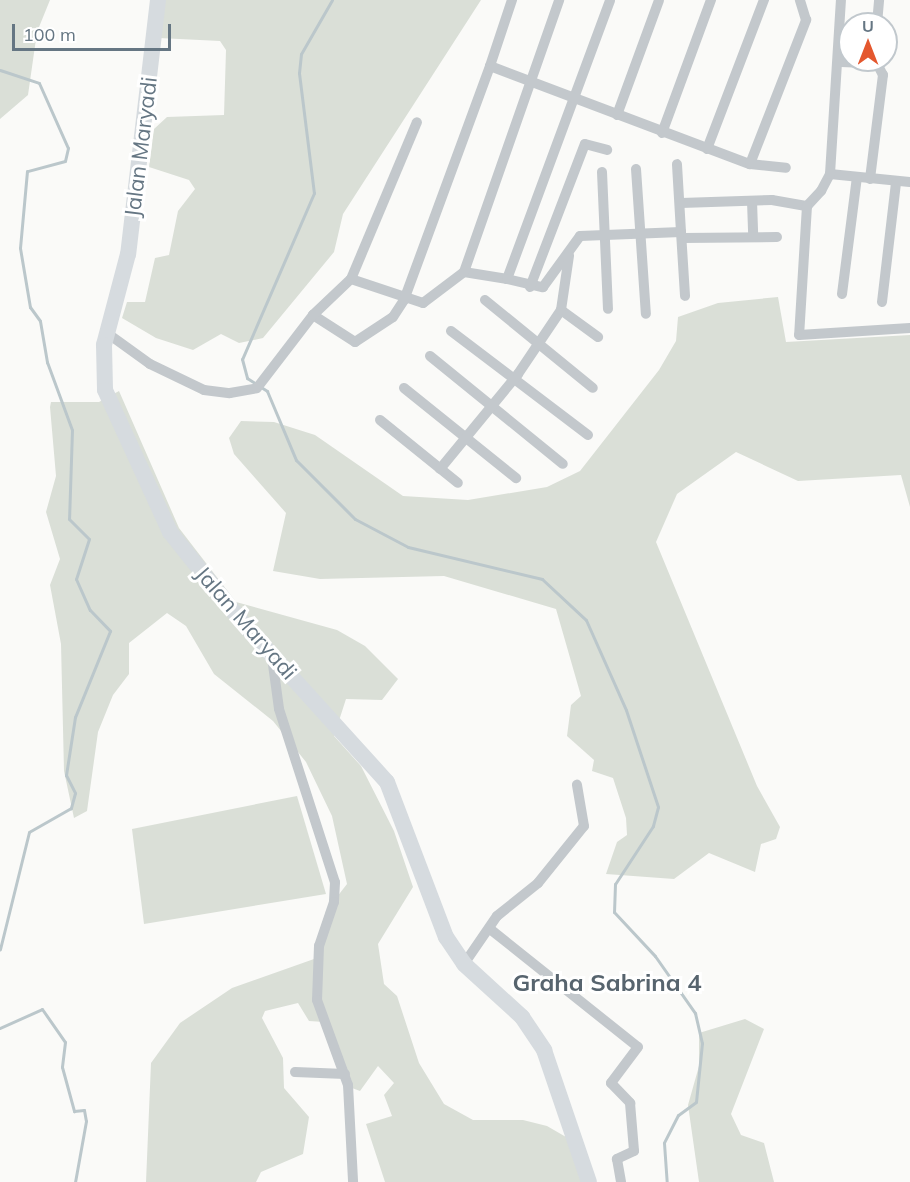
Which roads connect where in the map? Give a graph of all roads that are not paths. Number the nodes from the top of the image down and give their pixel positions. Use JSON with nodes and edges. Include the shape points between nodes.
{"nodes":[{"id":1,"x":158,"y":0,"type":"edge"},
{"id":2,"x":512,"y":0,"type":"edge"},
{"id":3,"x":559,"y":0,"type":"edge"},
{"id":4,"x":610,"y":0,"type":"edge"},
{"id":5,"x":659,"y":0,"type":"edge"},
{"id":6,"x":711,"y":0,"type":"edge"},
{"id":7,"x":764,"y":0,"type":"edge"},
{"id":8,"x":800,"y":0,"type":"edge"},
{"id":9,"x":490,"y":66,"type":"junction"},
{"id":10,"x":839,"y":72,"type":"edge"},
{"id":11,"x":881,"y":72,"type":"edge"},
{"id":12,"x":532,"y":81,"type":"junction"},
{"id":13,"x":574,"y":98,"type":"junction"},
{"id":14,"x":617,"y":116,"type":"junction"},
{"id":15,"x":417,"y":122,"type":"dead end"},
{"id":16,"x":662,"y":133,"type":"junction"},
{"id":17,"x":707,"y":149,"type":"junction"},
{"id":18,"x":607,"y":150,"type":"dead end"},
{"id":19,"x":677,"y":164,"type":"dead end"},
{"id":20,"x":750,"y":164,"type":"junction"},
{"id":21,"x":786,"y":168,"type":"dead end"},
{"id":22,"x":636,"y":169,"type":"dead end"},
{"id":23,"x":602,"y":172,"type":"dead end"},
{"id":24,"x":830,"y":174,"type":"junction"},
{"id":25,"x":857,"y":177,"type":"junction"},
{"id":26,"x":870,"y":179,"type":"junction"},
{"id":27,"x":910,"y":182,"type":"edge"},
{"id":28,"x":896,"y":183,"type":"junction"},
{"id":29,"x":752,"y":201,"type":"junction"},
{"id":30,"x":681,"y":203,"type":"junction"},
{"id":31,"x":807,"y":206,"type":"junction"},
{"id":32,"x":606,"y":235,"type":"junction"},
{"id":33,"x":640,"y":235,"type":"junction"},
{"id":34,"x":682,"y":235,"type":"junction"},
{"id":35,"x":753,"y":236,"type":"junction"},
{"id":36,"x":777,"y":237,"type":"dead end"},
{"id":37,"x":569,"y":256,"type":"junction"},
{"id":38,"x":464,"y":272,"type":"junction"},
{"id":39,"x":351,"y":279,"type":"junction"},
{"id":40,"x":507,"y":279,"type":"junction"},
{"id":41,"x":530,"y":287,"type":"junction"},
{"id":42,"x":842,"y":294,"type":"dead end"},
{"id":43,"x":685,"y":296,"type":"dead end"},
{"id":44,"x":404,"y":300,"type":"junction"},
{"id":45,"x":485,"y":300,"type":"dead end"},
{"id":46,"x":882,"y":302,"type":"dead end"},
{"id":47,"x":608,"y":309,"type":"dead end"},
{"id":48,"x":561,"y":310,"type":"junction"},
{"id":49,"x":646,"y":314,"type":"dead end"},
{"id":50,"x":313,"y":315,"type":"junction"},
{"id":51,"x":910,"y":328,"type":"edge"},
{"id":52,"x":451,"y":331,"type":"dead end"},
{"id":53,"x":107,"y":333,"type":"junction"},
{"id":54,"x":597,"y":337,"type":"dead end"},
{"id":55,"x":539,"y":344,"type":"junction"},
{"id":56,"x":430,"y":356,"type":"dead end"},
{"id":57,"x":514,"y":379,"type":"junction"},
{"id":58,"x":404,"y":388,"type":"dead end"},
{"id":59,"x":594,"y":388,"type":"dead end"},
{"id":60,"x":491,"y":407,"type":"junction"},
{"id":61,"x":380,"y":420,"type":"dead end"},
{"id":62,"x":588,"y":435,"type":"dead end"},
{"id":63,"x":466,"y":438,"type":"junction"},
{"id":64,"x":563,"y":464,"type":"dead end"},
{"id":65,"x":440,"y":469,"type":"junction"},
{"id":66,"x":516,"y":478,"type":"dead end"},
{"id":67,"x":458,"y":483,"type":"dead end"},
{"id":68,"x":272,"y":653,"type":"junction"},
{"id":69,"x":577,"y":785,"type":"dead end"},
{"id":70,"x":490,"y":928,"type":"junction"},
{"id":71,"x":464,"y":964,"type":"junction"},
{"id":72,"x":295,"y":1072,"type":"dead end"},
{"id":73,"x":345,"y":1074,"type":"junction"},
{"id":74,"x":353,"y":1182,"type":"edge"},
{"id":75,"x":590,"y":1182,"type":"edge"},
{"id":76,"x":621,"y":1182,"type":"edge"}],
"edges":[{"from":1,"to":53,"type":"street","name":"Jalan Maryadi","via":[[128,254]]},
{"from":2,"to":9,"type":"street"},
{"from":3,"to":12,"type":"street"},
{"from":4,"to":13,"type":"street"},
{"from":5,"to":14,"type":"street"},
{"from":6,"to":16,"type":"street"},
{"from":7,"to":17,"type":"street"},
{"from":8,"to":20,"type":"street","via":[[806,20]]},
{"from":9,"to":12,"type":"street"},
{"from":9,"to":44,"type":"street"},
{"from":10,"to":24,"type":"street"},
{"from":11,"to":26,"type":"street"},
{"from":12,"to":13,"type":"street"},
{"from":12,"to":38,"type":"street"},
{"from":13,"to":14,"type":"street"},
{"from":13,"to":40,"type":"street"},
{"from":14,"to":16,"type":"street"},
{"from":15,"to":39,"type":"street"},
{"from":16,"to":17,"type":"street"},
{"from":17,"to":20,"type":"street"},
{"from":18,"to":41,"type":"street","via":[[585,144]]},
{"from":19,"to":30,"type":"street"},
{"from":20,"to":21,"type":"street"},
{"from":22,"to":33,"type":"street"},
{"from":23,"to":32,"type":"street"},
{"from":24,"to":25,"type":"street"},
{"from":24,"to":31,"type":"street"},
{"from":25,"to":26,"type":"street"},
{"from":25,"to":42,"type":"street"},
{"from":26,"to":28,"type":"street"},
{"from":27,"to":28,"type":"street"},
{"from":28,"to":46,"type":"street"},
{"from":29,"to":30,"type":"street"},
{"from":29,"to":31,"type":"street"},
{"from":29,"to":35,"type":"street"},
{"from":30,"to":34,"type":"street"},
{"from":31,"to":51,"type":"street","via":[[799,335]]},
{"from":32,"to":33,"type":"street"},
{"from":32,"to":37,"type":"street","via":[[580,236]]},
{"from":32,"to":47,"type":"street"},
{"from":33,"to":34,"type":"street"},
{"from":33,"to":49,"type":"street"},
{"from":34,"to":35,"type":"street"},
{"from":34,"to":43,"type":"street"},
{"from":35,"to":36,"type":"street"},
{"from":37,"to":41,"type":"street","via":[[543,287]]},
{"from":37,"to":48,"type":"street"},
{"from":38,"to":40,"type":"street"},
{"from":38,"to":44,"type":"street","via":[[423,303]]},
{"from":39,"to":44,"type":"street"},
{"from":39,"to":50,"type":"street"},
{"from":40,"to":41,"type":"street"},
{"from":44,"to":50,"type":"street","via":[[393,317],[360,342]]},
{"from":45,"to":55,"type":"street"},
{"from":48,"to":54,"type":"street"},
{"from":48,"to":55,"type":"street"},
{"from":50,"to":53,"type":"street","via":[[260,385],[230,393],[204,390],[150,364]]},
{"from":52,"to":57,"type":"street"},
{"from":53,"to":68,"type":"street","name":"Jalan Maryadi","via":[[105,390],[164,523]]},
{"from":55,"to":57,"type":"street"},
{"from":55,"to":59,"type":"street"},
{"from":56,"to":60,"type":"street"},
{"from":57,"to":60,"type":"street"},
{"from":57,"to":62,"type":"street"},
{"from":58,"to":63,"type":"street"},
{"from":60,"to":63,"type":"street"},
{"from":60,"to":64,"type":"street"},
{"from":61,"to":65,"type":"street"},
{"from":63,"to":65,"type":"street"},
{"from":63,"to":66,"type":"street"},
{"from":65,"to":67,"type":"street"},
{"from":68,"to":71,"type":"street","name":"Jalan Maryadi","via":[[387,782],[438,921]]},
{"from":68,"to":73,"type":"street","via":[[279,709],[335,882],[334,902],[319,946],[317,1000]]},
{"from":69,"to":70,"type":"street","via":[[584,826],[538,883],[507,904]]},
{"from":70,"to":71,"type":"street"},
{"from":70,"to":76,"type":"street","via":[[638,1047],[611,1083],[630,1103],[634,1151],[617,1159]]},
{"from":71,"to":75,"type":"street","name":"Jalan Maryadi","via":[[513,1007],[541,1044]]},
{"from":72,"to":73,"type":"street"},
{"from":73,"to":74,"type":"street"}]}
